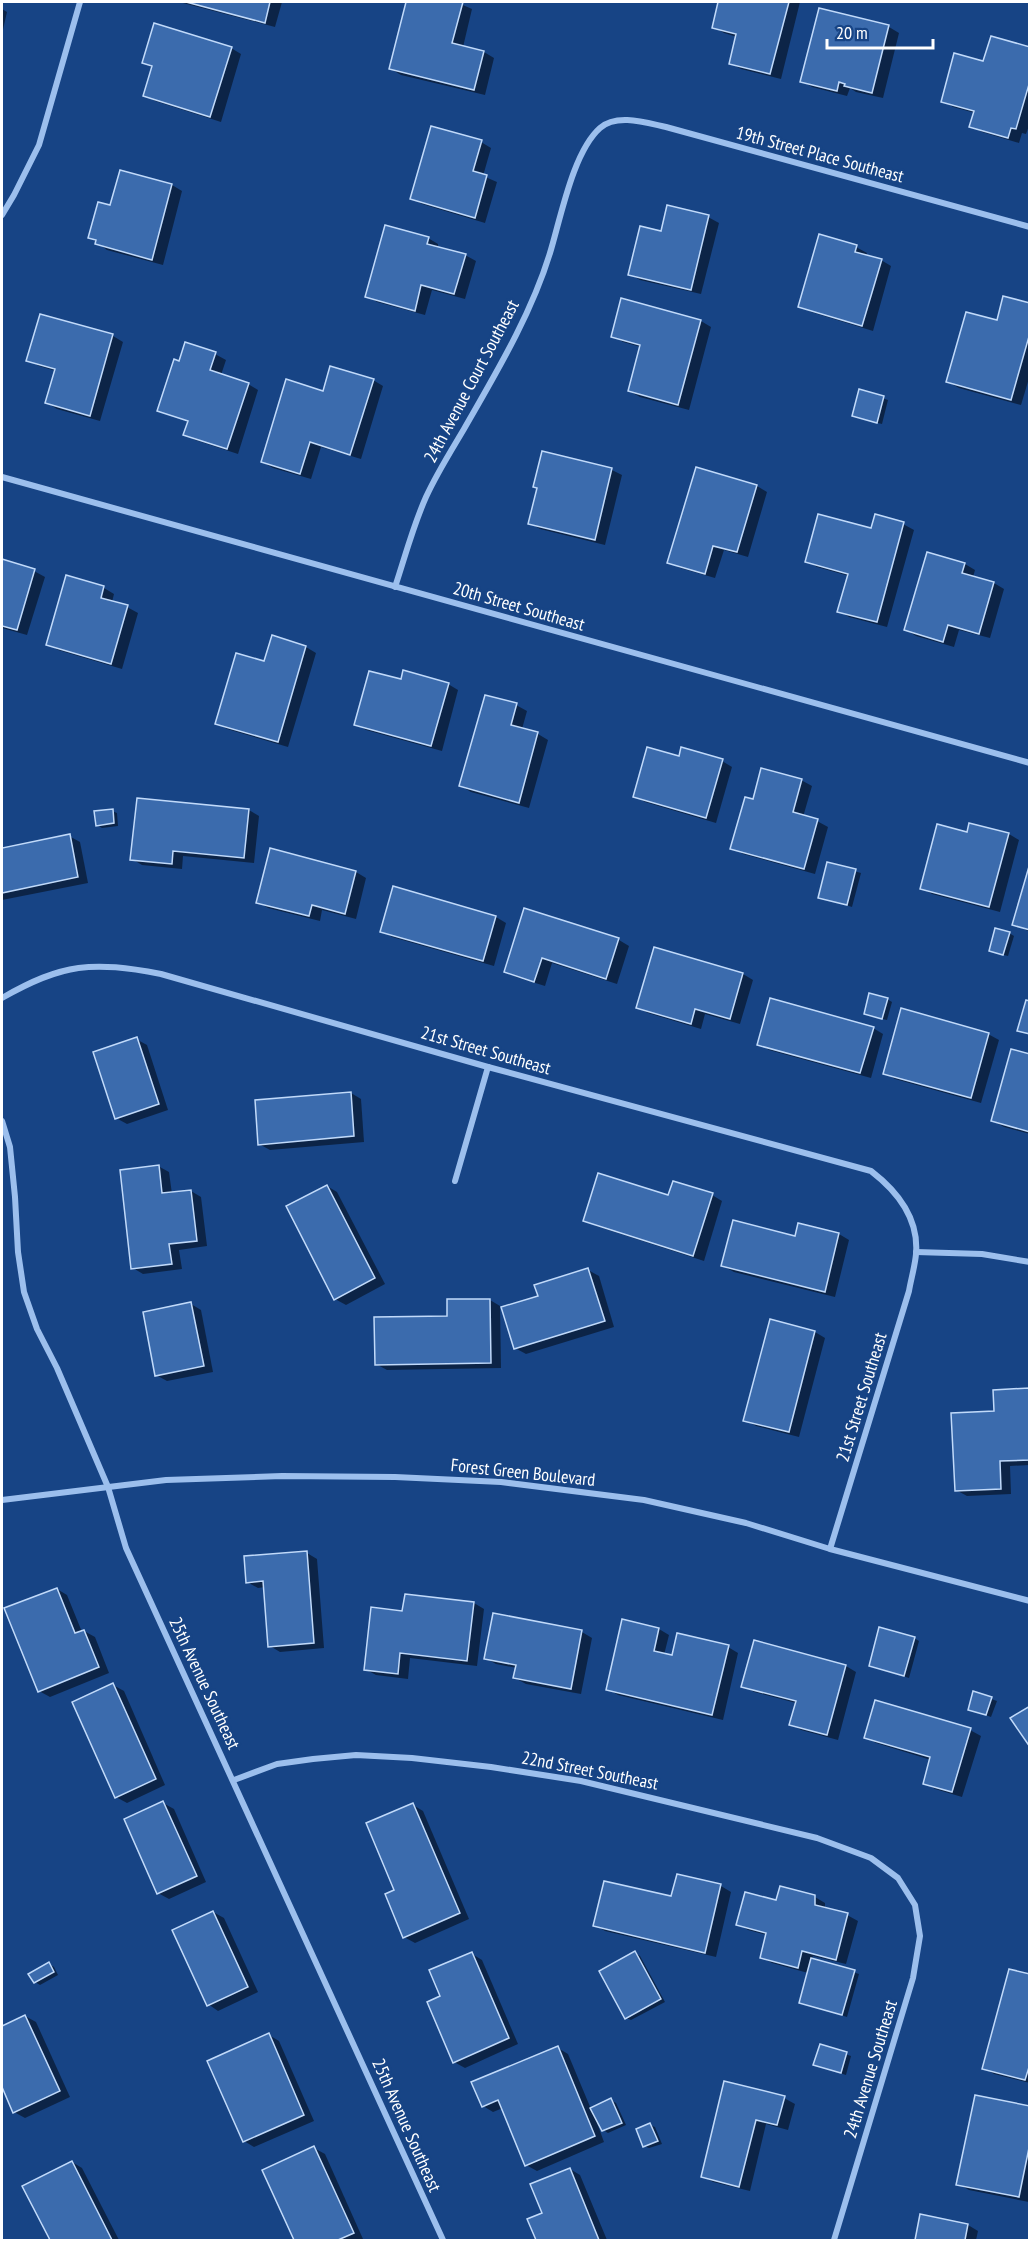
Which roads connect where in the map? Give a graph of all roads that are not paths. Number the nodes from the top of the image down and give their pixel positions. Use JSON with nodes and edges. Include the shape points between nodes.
{"nodes":[{"id":1,"x":80,"y":2,"type":"edge"},
{"id":2,"x":602,"y":126,"type":"joint"},
{"id":3,"x":2,"y":215,"type":"edge"},
{"id":4,"x":1029,"y":227,"type":"edge"},
{"id":5,"x":2,"y":477,"type":"edge"},
{"id":6,"x":395,"y":587,"type":"junction"},
{"id":7,"x":1029,"y":763,"type":"edge"},
{"id":8,"x":2,"y":998,"type":"edge"},
{"id":9,"x":488,"y":1067,"type":"junction"},
{"id":10,"x":2,"y":1121,"type":"edge"},
{"id":11,"x":455,"y":1181,"type":"dead end"},
{"id":12,"x":916,"y":1252,"type":"junction"},
{"id":13,"x":1029,"y":1262,"type":"edge"},
{"id":14,"x":108,"y":1487,"type":"junction"},
{"id":15,"x":2,"y":1500,"type":"edge"},
{"id":16,"x":830,"y":1549,"type":"junction"},
{"id":17,"x":1029,"y":1601,"type":"edge"},
{"id":18,"x":234,"y":1780,"type":"junction"},
{"id":19,"x":915,"y":1905,"type":"joint"},
{"id":20,"x":443,"y":2241,"type":"edge"},
{"id":21,"x":834,"y":2241,"type":"edge"}],
"edges":[{"from":1,"to":3,"type":"street","via":[[39,145]]},
{"from":2,"to":4,"type":"street","name":"19th Street Place Southeast","via":[[636,120],[666,127]]},
{"from":2,"to":6,"type":"street","name":"24th Avenue Court Southeast","via":[[588,141],[576,164],[548,259],[507,353],[427,496]]},
{"from":5,"to":6,"type":"street","name":"20th Street Southeast"},
{"from":6,"to":7,"type":"street","name":"20th Street Southeast"},
{"from":8,"to":9,"type":"street","name":"21st Street Southeast","via":[[56,972],[90,966],[124,968],[185,980]]},
{"from":9,"to":11,"type":"street"},
{"from":9,"to":12,"type":"street","name":"21st Street Southeast","via":[[871,1171],[902,1201],[912,1223]]},
{"from":10,"to":14,"type":"street","name":"25th Avenue Southeast","via":[[10,1147],[24,1292]]},
{"from":12,"to":13,"type":"street","via":[[982,1254]]},
{"from":12,"to":16,"type":"street","name":"21st Street Southeast","via":[[909,1291]]},
{"from":14,"to":15,"type":"street","name":"Forest Green Boulevard"},
{"from":14,"to":16,"type":"street","name":"Forest Green Boulevard","via":[[166,1479],[282,1476],[501,1482],[644,1500],[746,1523]]},
{"from":14,"to":18,"type":"street","name":"25th Avenue Southeast","via":[[126,1548]]},
{"from":16,"to":17,"type":"street","name":"Forest Green Boulevard"},
{"from":18,"to":19,"type":"street","name":"22nd Street Southeast","via":[[277,1764],[356,1755],[468,1764],[581,1781],[843,1847],[871,1858],[898,1878]]},
{"from":18,"to":20,"type":"street","name":"25th Avenue Southeast"},
{"from":19,"to":21,"type":"street","name":"24th Avenue Southeast","via":[[920,1935],[913,1978]]}]}
